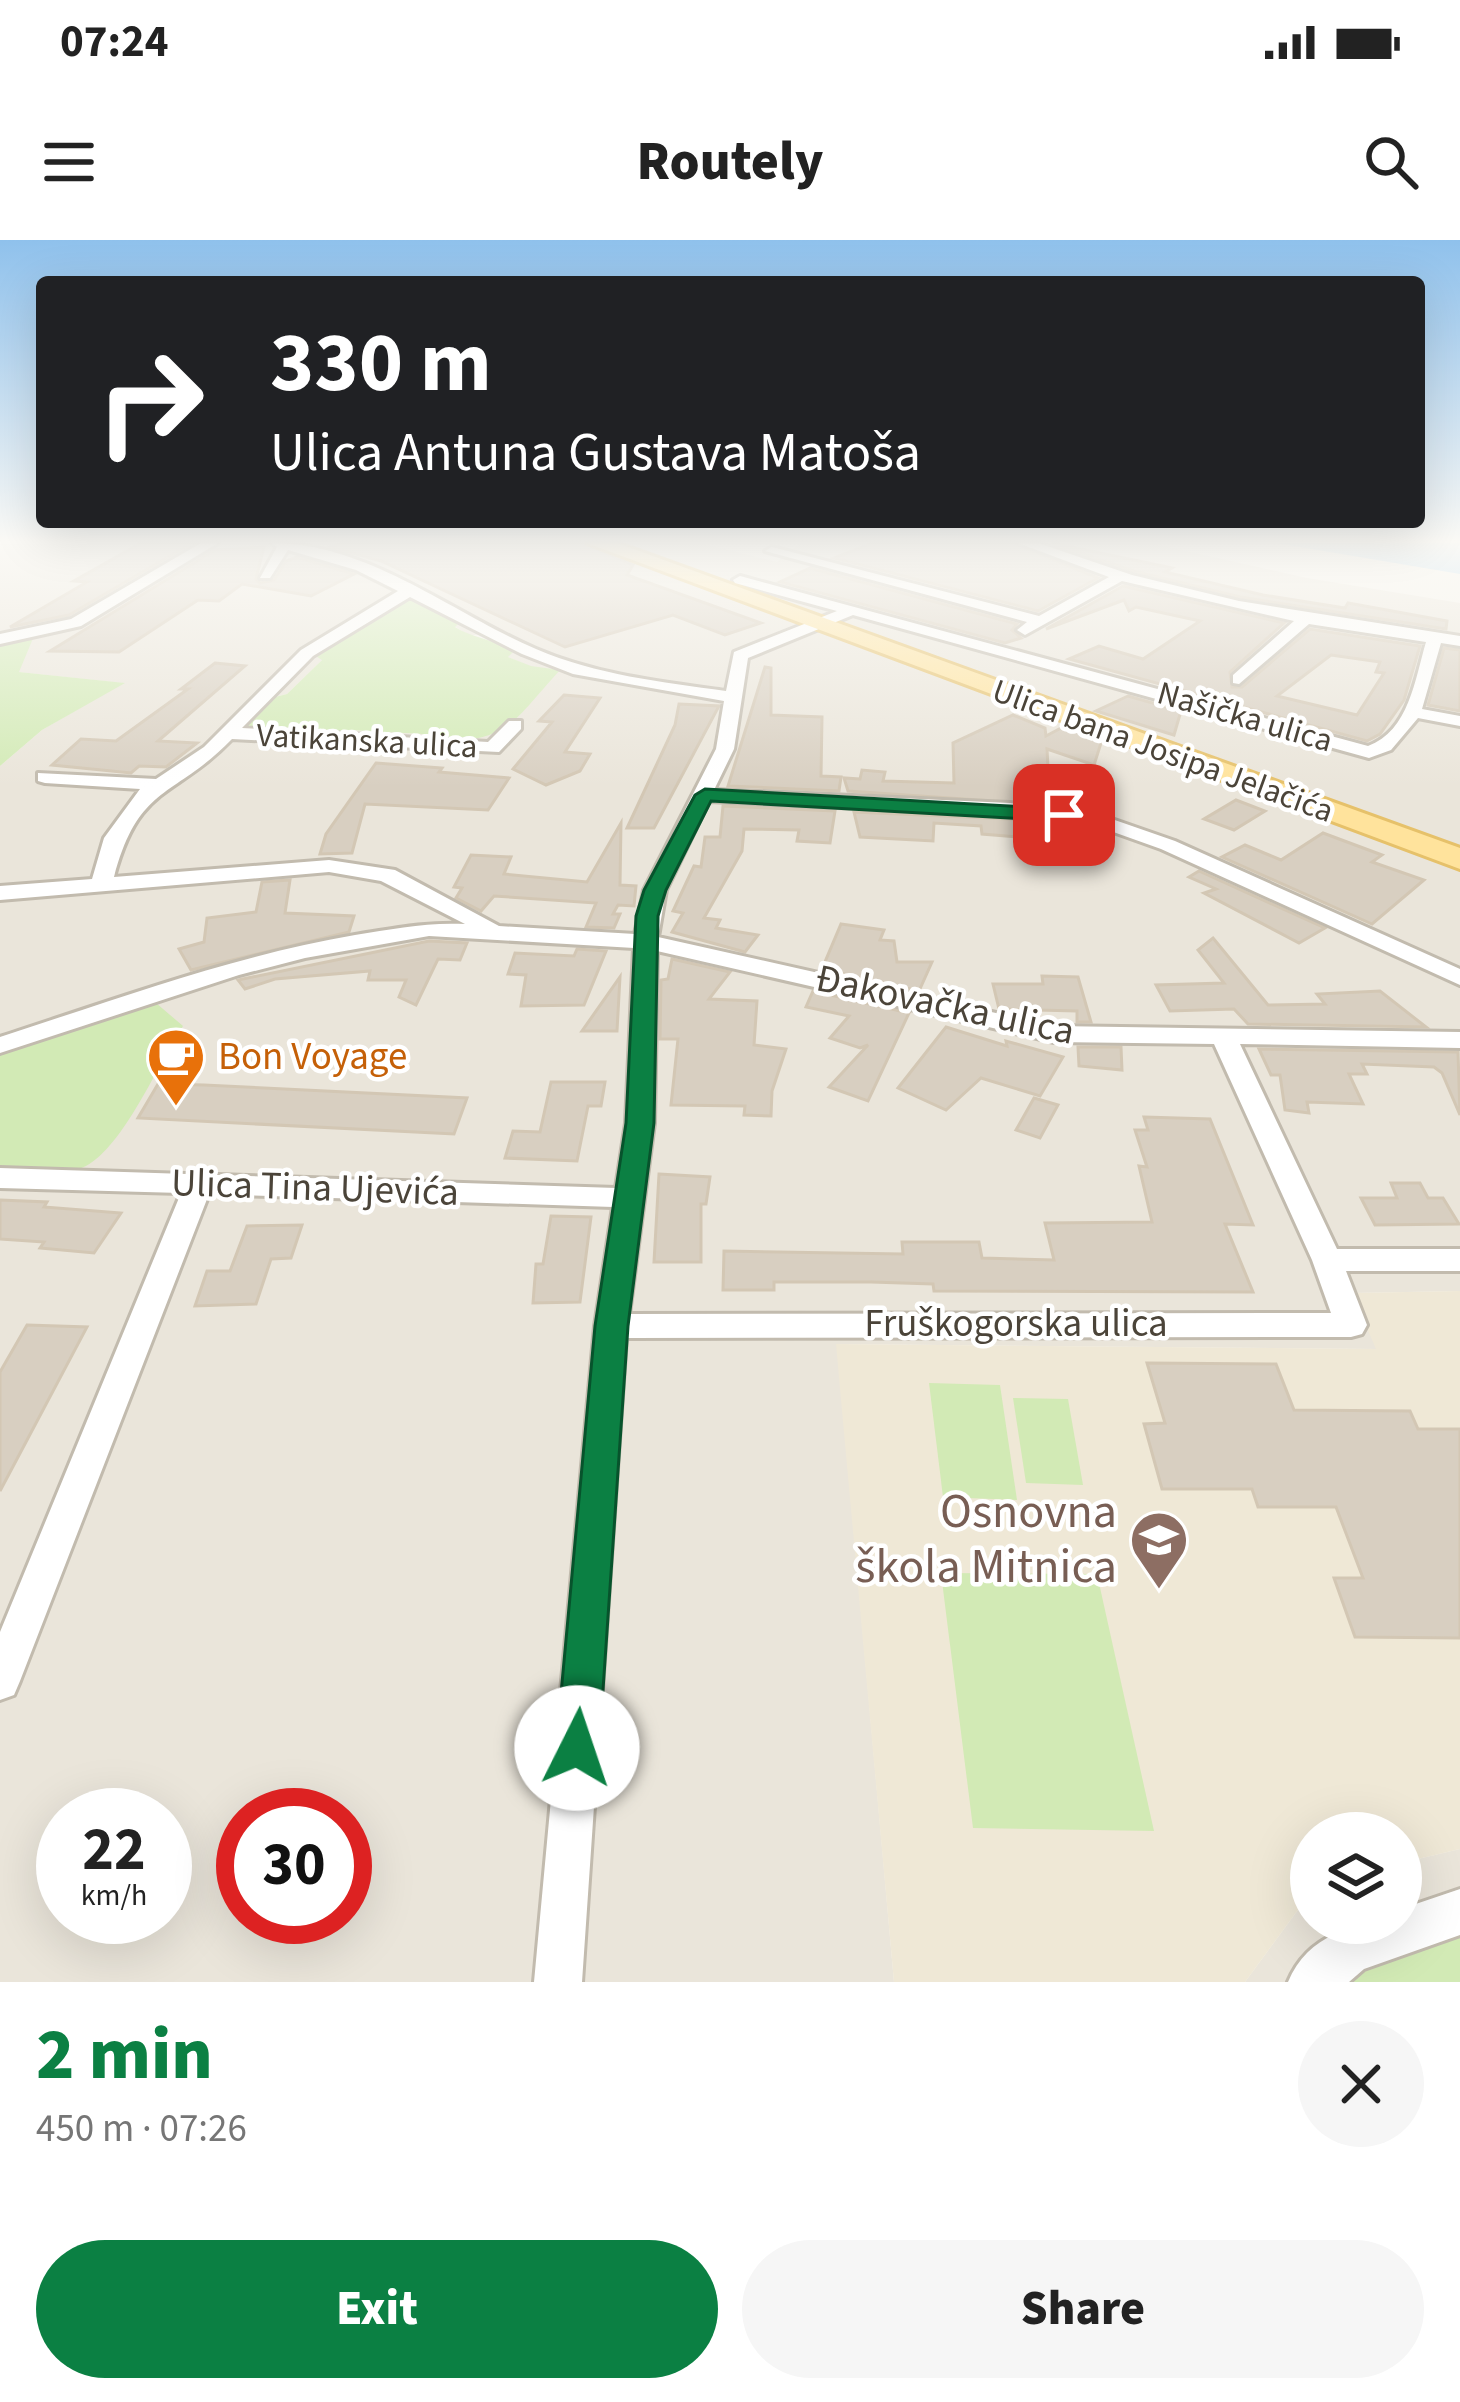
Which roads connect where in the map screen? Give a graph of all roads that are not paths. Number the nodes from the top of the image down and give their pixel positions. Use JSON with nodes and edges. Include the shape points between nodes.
{"nodes":[{"id":1,"x":70,"y":624,"type":"edge"},
{"id":2,"x":354,"y":624,"type":"edge"},
{"id":3,"x":476,"y":624,"type":"edge"},
{"id":4,"x":812,"y":624,"type":"joint"},
{"id":5,"x":909,"y":624,"type":"edge"},
{"id":6,"x":1034,"y":624,"type":"edge"},
{"id":7,"x":1300,"y":624,"type":"edge"},
{"id":8,"x":1352,"y":624,"type":"edge"},
{"id":9,"x":1435,"y":638,"type":"junction"},
{"id":10,"x":0,"y":639,"type":"edge"},
{"id":11,"x":1460,"y":641,"type":"edge"},
{"id":12,"x":995,"y":646,"type":"junction"},
{"id":13,"x":1239,"y":680,"type":"dead end"},
{"id":14,"x":734,"y":697,"type":"junction"},
{"id":15,"x":1411,"y":712,"type":"junction"},
{"id":16,"x":1460,"y":721,"type":"edge"},
{"id":17,"x":515,"y":725,"type":"dead end"},
{"id":18,"x":227,"y":733,"type":"junction"},
{"id":19,"x":45,"y":778,"type":"dead end"},
{"id":20,"x":160,"y":784,"type":"junction"},
{"id":21,"x":705,"y":795,"type":"junction"},
{"id":22,"x":1460,"y":859,"type":"edge"},
{"id":23,"x":101,"y":884,"type":"junction"},
{"id":24,"x":0,"y":893,"type":"edge"},
{"id":25,"x":492,"y":930,"type":"junction"},
{"id":26,"x":649,"y":942,"type":"junction"},
{"id":27,"x":1460,"y":978,"type":"edge"},
{"id":28,"x":1225,"y":1040,"type":"junction"},
{"id":29,"x":1460,"y":1040,"type":"edge"},
{"id":30,"x":0,"y":1045,"type":"edge"},
{"id":31,"x":0,"y":1178,"type":"edge"},
{"id":32,"x":199,"y":1184,"type":"junction"},
{"id":33,"x":629,"y":1198,"type":"junction"},
{"id":34,"x":1327,"y":1260,"type":"junction"},
{"id":35,"x":1460,"y":1260,"type":"edge"},
{"id":36,"x":611,"y":1326,"type":"junction"},
{"id":37,"x":0,"y":1682,"type":"edge"},
{"id":38,"x":1460,"y":1912,"type":"edge"},
{"id":39,"x":558,"y":1982,"type":"edge"},
{"id":40,"x":1312,"y":1982,"type":"edge"}],
"edges":[{"from":1,"to":10,"type":"street"},
{"from":2,"to":18,"type":"street","name":"Vatikanska ulica","via":[[307,653]]},
{"from":3,"to":14,"type":"street","via":[[579,671]]},
{"from":4,"to":14,"type":"street","via":[[740,656]]},
{"from":4,"to":22,"type":"main road","name":"Ulica bana Josipa Jelačića"},
{"from":5,"to":12,"type":"street","name":"Našička ulica"},
{"from":6,"to":12,"type":"street"},
{"from":7,"to":13,"type":"street"},
{"from":8,"to":9,"type":"street"},
{"from":9,"to":11,"type":"street"},
{"from":9,"to":15,"type":"street"},
{"from":12,"to":15,"type":"street","name":"Našička ulica","via":[[1369,752],[1393,744]]},
{"from":14,"to":21,"type":"street","via":[[725,749]]},
{"from":15,"to":16,"type":"street"},
{"from":17,"to":18,"type":"street","name":"Vatikanska ulica","via":[[493,748]]},
{"from":18,"to":20,"type":"street"},
{"from":19,"to":20,"type":"street"},
{"from":20,"to":23,"type":"street","via":[[139,799],[114,838]]},
{"from":21,"to":26,"type":"street","via":[[655,890]]},
{"from":21,"to":27,"type":"street","via":[[1010,809],[1109,824]]},
{"from":23,"to":24,"type":"street"},
{"from":23,"to":25,"type":"street","via":[[346,868],[387,875]]},
{"from":25,"to":26,"type":"street","name":"Đakovačka ulica"},
{"from":25,"to":30,"type":"street","name":"Đakovačka ulica","via":[[428,929],[304,951]]},
{"from":26,"to":28,"type":"street","name":"Đakovačka ulica","via":[[1054,1034]]},
{"from":26,"to":33,"type":"street"},
{"from":28,"to":29,"type":"street","name":"Đakovačka ulica"},
{"from":28,"to":34,"type":"street","name":"Fruškogorska ulica"},
{"from":31,"to":32,"type":"street","name":"Ulica Tina Ujevića"},
{"from":32,"to":33,"type":"street","name":"Ulica Tina Ujevića"},
{"from":32,"to":37,"type":"street"},
{"from":33,"to":36,"type":"street"},
{"from":34,"to":35,"type":"street"},
{"from":34,"to":36,"type":"street","name":"Fruškogorska ulica","via":[[1351,1325]]},
{"from":36,"to":39,"type":"street"},
{"from":38,"to":40,"type":"street","via":[[1349,1951]]}]}
